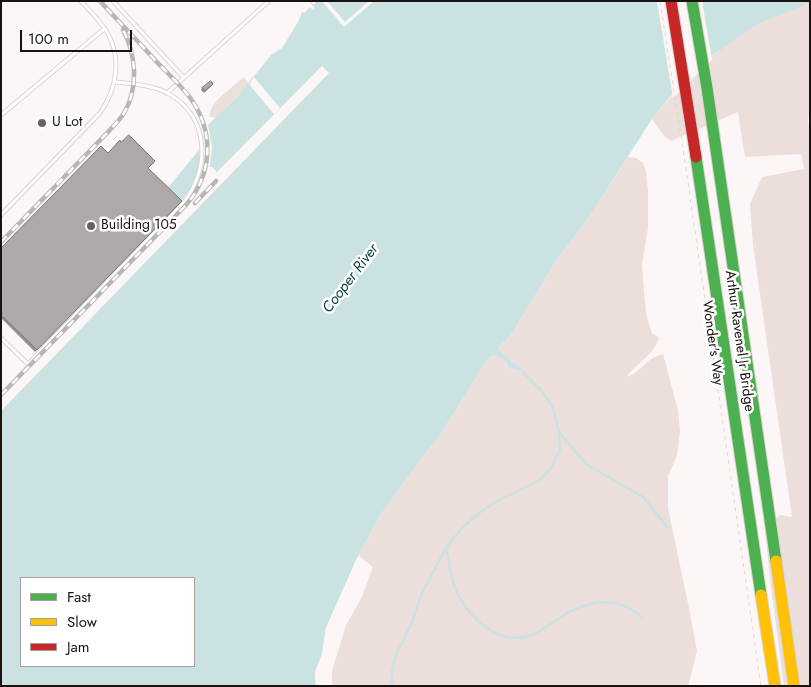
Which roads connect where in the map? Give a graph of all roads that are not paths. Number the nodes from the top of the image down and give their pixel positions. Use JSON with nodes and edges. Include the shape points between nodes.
{"nodes":[{"id":1,"x":82,"y":1,"type":"edge"},
{"id":2,"x":113,"y":1,"type":"edge"},
{"id":3,"x":269,"y":1,"type":"edge"},
{"id":4,"x":672,"y":1,"type":"edge"},
{"id":5,"x":692,"y":1,"type":"edge"},
{"id":6,"x":104,"y":29,"type":"junction"},
{"id":7,"x":184,"y":78,"type":"junction"},
{"id":8,"x":114,"y":82,"type":"junction"},
{"id":9,"x":167,"y":93,"type":"junction"},
{"id":10,"x":1,"y":116,"type":"edge"},
{"id":11,"x":1,"y":215,"type":"edge"},
{"id":12,"x":1,"y":338,"type":"edge"},
{"id":13,"x":775,"y":686,"type":"edge"},
{"id":14,"x":794,"y":686,"type":"edge"}],
"edges":[{"from":1,"to":6,"type":"lane"},
{"from":2,"to":7,"type":"lane"},
{"from":3,"to":7,"type":"lane"},
{"from":4,"to":13,"type":"highway","name":"Arthur Ravenel Jr Bridge"},
{"from":5,"to":14,"type":"highway","name":"Arthur Ravenel Jr Bridge"},
{"from":6,"to":8,"type":"lane","via":[[115,54]]},
{"from":6,"to":10,"type":"lane"},
{"from":7,"to":9,"type":"lane"},
{"from":8,"to":9,"type":"lane"},
{"from":8,"to":11,"type":"lane","via":[[100,113]]},
{"from":9,"to":12,"type":"lane","via":[[187,109],[199,131],[203,146],[202,162],[194,188],[28,364]]}]}
